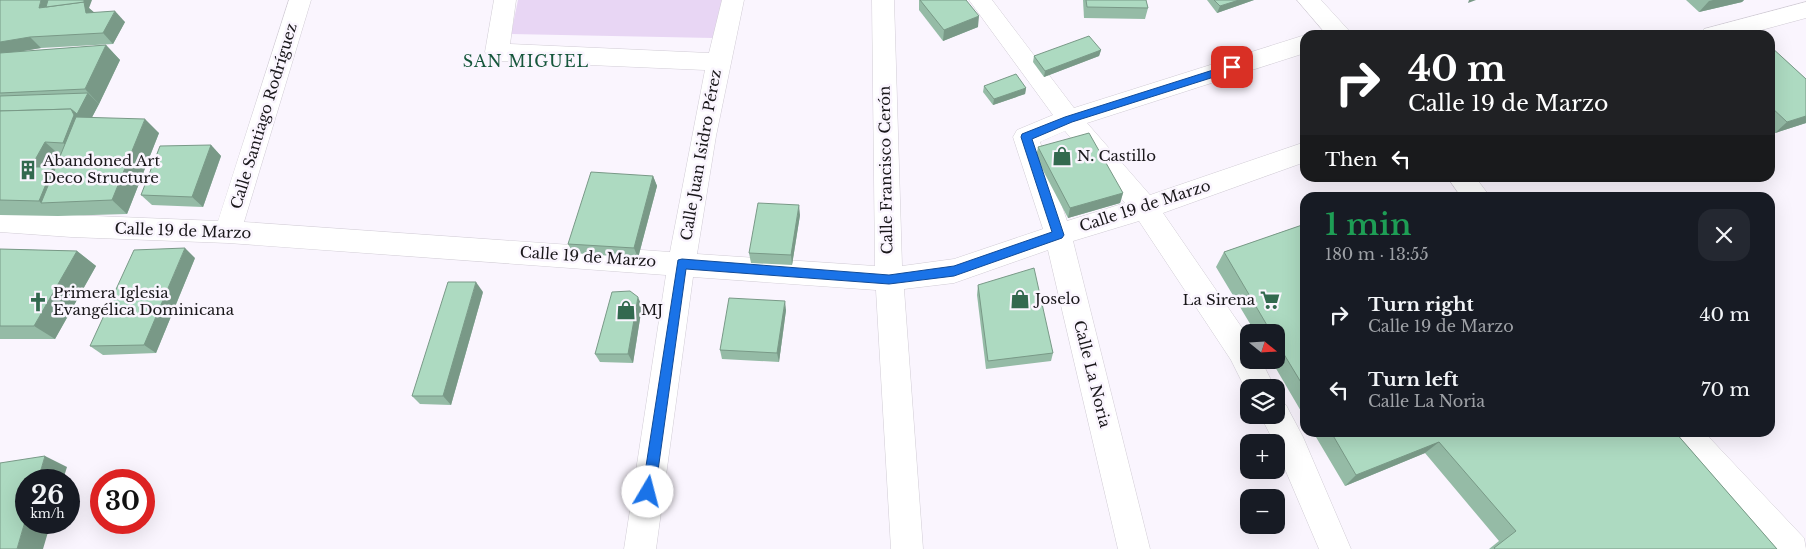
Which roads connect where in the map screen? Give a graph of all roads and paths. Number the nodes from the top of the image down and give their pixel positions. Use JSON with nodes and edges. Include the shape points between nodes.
{"nodes":[{"id":1,"x":300,"y":0,"type":"edge"},
{"id":2,"x":505,"y":0,"type":"edge"},
{"id":3,"x":733,"y":0,"type":"edge"},
{"id":4,"x":883,"y":0,"type":"edge"},
{"id":5,"x":980,"y":0,"type":"edge"},
{"id":6,"x":1308,"y":0,"type":"edge"},
{"id":7,"x":1806,"y":10,"type":"edge"},
{"id":8,"x":1334,"y":30,"type":"edge"},
{"id":9,"x":1731,"y":30,"type":"edge"},
{"id":10,"x":1300,"y":46,"type":"edge"},
{"id":11,"x":718,"y":62,"type":"junction"},
{"id":12,"x":1069,"y":120,"type":"junction"},
{"id":13,"x":1300,"y":154,"type":"edge"},
{"id":14,"x":1464,"y":182,"type":"edge"},
{"id":15,"x":1473,"y":192,"type":"edge"},
{"id":16,"x":1145,"y":208,"type":"junction"},
{"id":17,"x":0,"y":221,"type":"edge"},
{"id":18,"x":228,"y":232,"type":"junction"},
{"id":19,"x":1058,"y":235,"type":"junction"},
{"id":20,"x":682,"y":264,"type":"junction"},
{"id":21,"x":889,"y":279,"type":"junction"},
{"id":22,"x":1255,"y":379,"type":"edge"},
{"id":23,"x":1280,"y":424,"type":"edge"},
{"id":24,"x":1688,"y":437,"type":"edge"},
{"id":25,"x":640,"y":549,"type":"edge"},
{"id":26,"x":907,"y":549,"type":"edge"},
{"id":27,"x":1134,"y":549,"type":"edge"},
{"id":28,"x":1334,"y":549,"type":"edge"},
{"id":29,"x":1793,"y":549,"type":"edge"}],
"edges":[{"from":1,"to":18,"type":"street","name":"Calle Santiago Rodríguez"},
{"from":2,"to":11,"type":"street","via":[[496,52]]},
{"from":3,"to":11,"type":"street","name":"Calle Juan Isidro Pérez"},
{"from":4,"to":21,"type":"street","name":"Calle Francisco Cerón"},
{"from":5,"to":12,"type":"street"},
{"from":6,"to":8,"type":"street"},
{"from":7,"to":9,"type":"street"},
{"from":10,"to":12,"type":"street","name":"Calle La Noria"},
{"from":11,"to":20,"type":"street","name":"Calle Juan Isidro Pérez"},
{"from":12,"to":16,"type":"street"},
{"from":12,"to":19,"type":"street","name":"Calle La Noria","via":[[1026,137]]},
{"from":13,"to":16,"type":"street","name":"Calle 19 de Marzo"},
{"from":14,"to":15,"type":"street"},
{"from":16,"to":19,"type":"street","name":"Calle 19 de Marzo"},
{"from":16,"to":22,"type":"street","via":[[1241,351]]},
{"from":17,"to":18,"type":"street","name":"Calle 19 de Marzo"},
{"from":18,"to":20,"type":"street","name":"Calle 19 de Marzo"},
{"from":19,"to":21,"type":"street","name":"Calle 19 de Marzo","via":[[954,271]]},
{"from":19,"to":27,"type":"street","name":"Calle La Noria"},
{"from":20,"to":21,"type":"street","name":"Calle 19 de Marzo"},
{"from":20,"to":25,"type":"street","name":"Calle Juan Isidro Pérez"},
{"from":21,"to":26,"type":"street","name":"Calle Francisco Cerón"},
{"from":23,"to":28,"type":"street"},
{"from":24,"to":29,"type":"street"}]}
